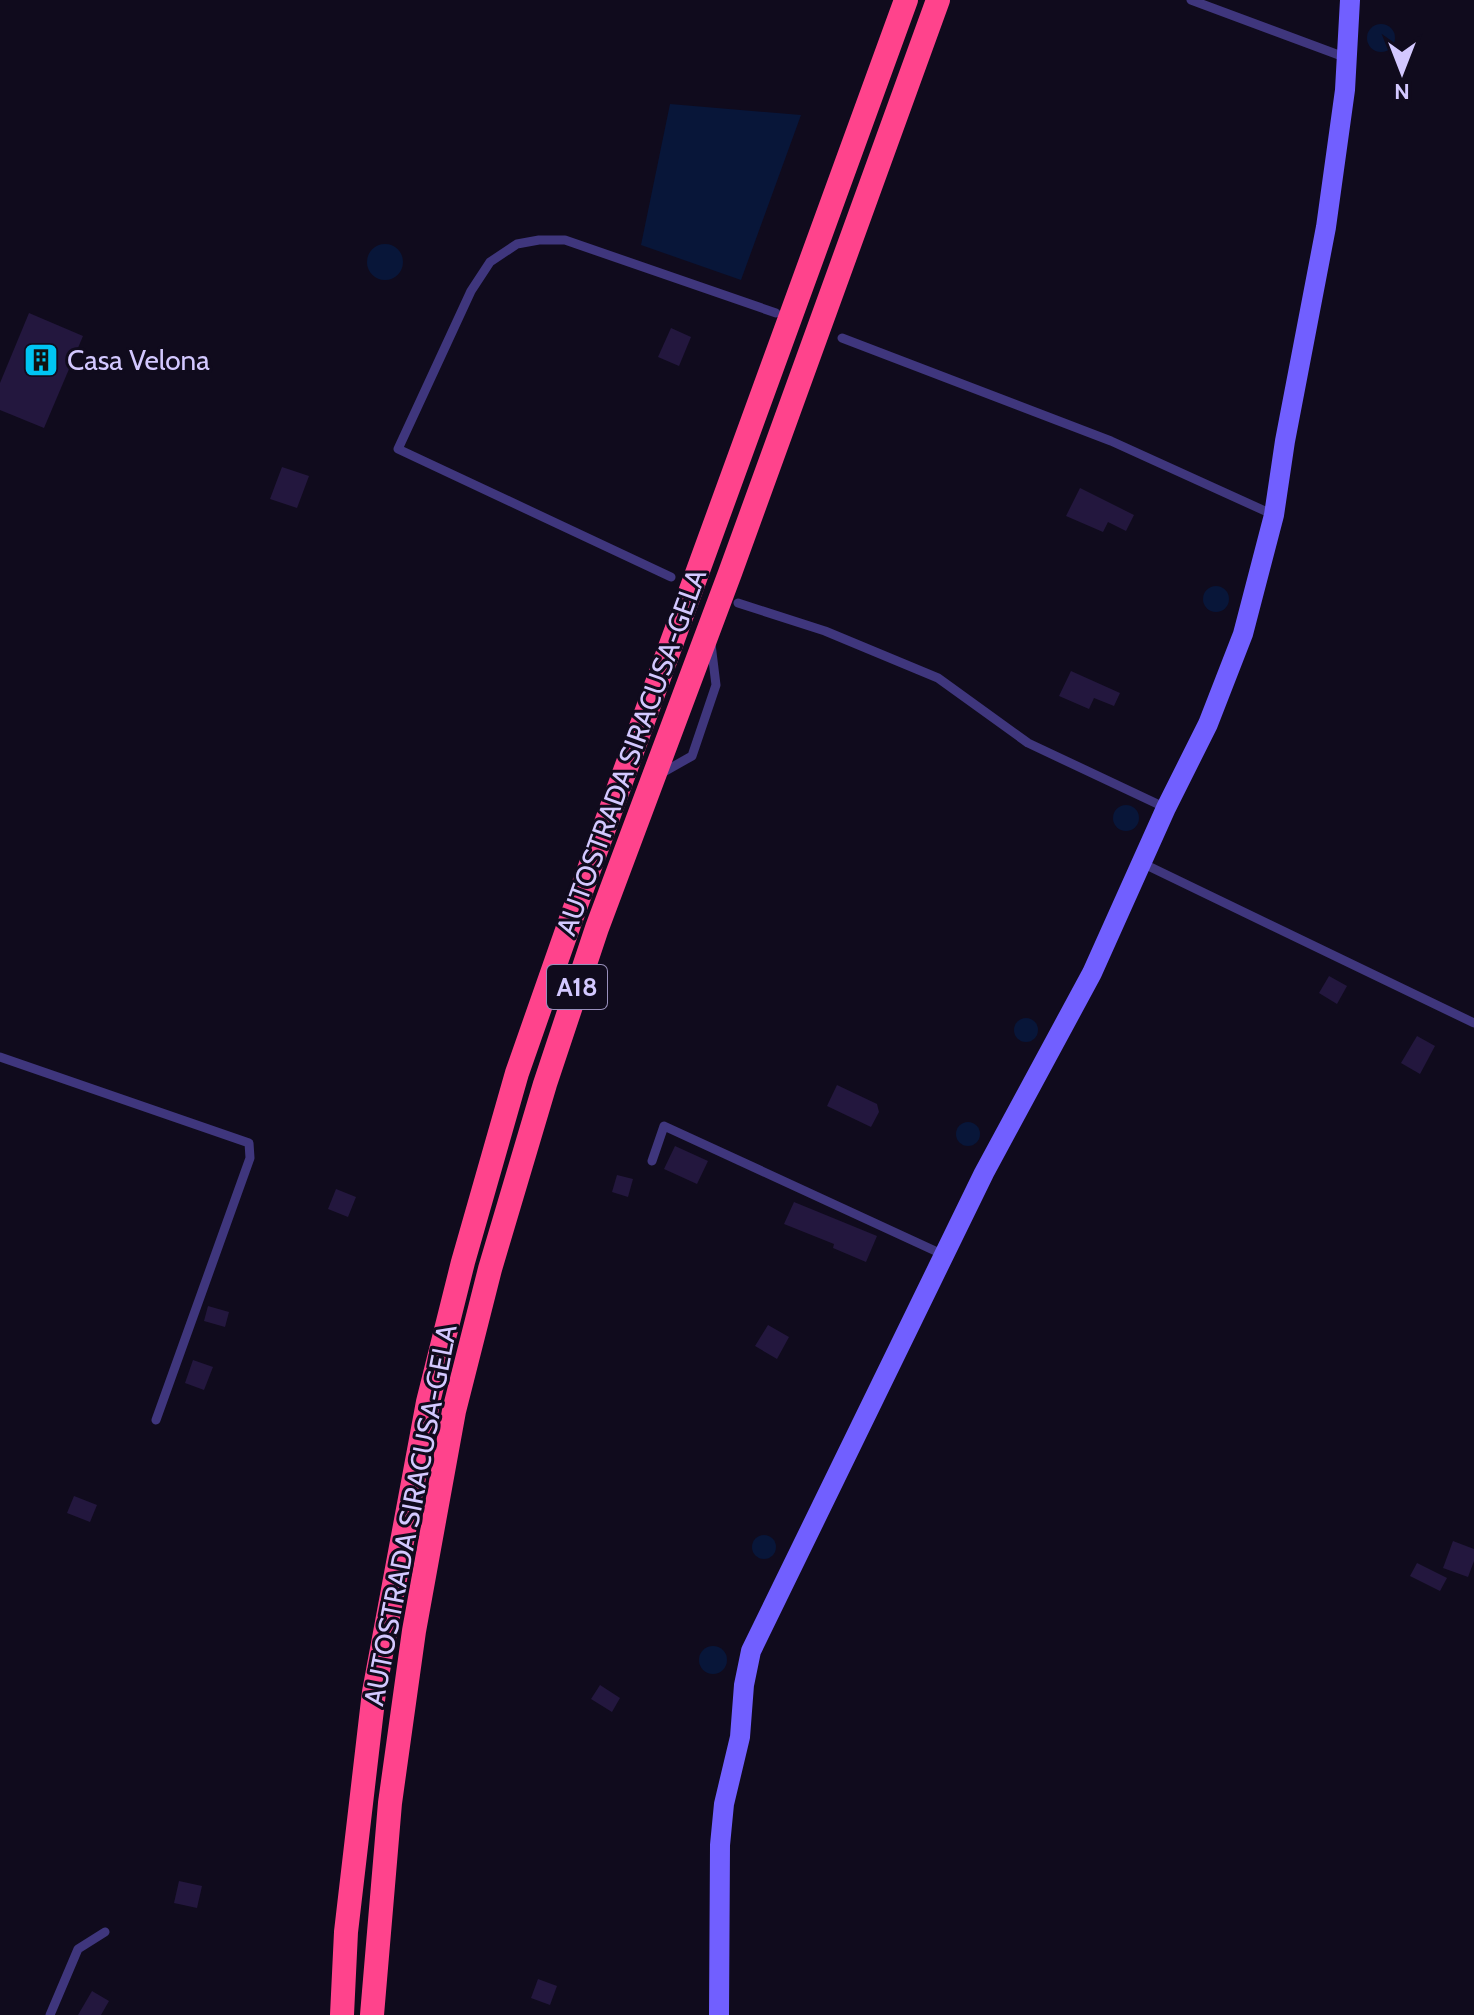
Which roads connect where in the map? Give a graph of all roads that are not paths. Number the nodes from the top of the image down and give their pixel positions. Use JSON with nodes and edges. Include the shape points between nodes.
{"nodes":[{"id":1,"x":906,"y":0,"type":"edge"},
{"id":2,"x":938,"y":0,"type":"edge"},
{"id":3,"x":1191,"y":0,"type":"edge"},
{"id":4,"x":1350,"y":0,"type":"edge"},
{"id":5,"x":1347,"y":58,"type":"junction"},
{"id":6,"x":776,"y":313,"type":"dead end"},
{"id":7,"x":842,"y":338,"type":"dead end"},
{"id":8,"x":1274,"y":515,"type":"junction"},
{"id":9,"x":671,"y":577,"type":"dead end"},
{"id":10,"x":738,"y":603,"type":"dead end"},
{"id":11,"x":1166,"y":808,"type":"junction"},
{"id":12,"x":1142,"y":862,"type":"junction"},
{"id":13,"x":1474,"y":1023,"type":"edge"},
{"id":14,"x":0,"y":1057,"type":"edge"},
{"id":15,"x":652,"y":1161,"type":"dead end"},
{"id":16,"x":944,"y":1255,"type":"junction"},
{"id":17,"x":156,"y":1420,"type":"dead end"},
{"id":18,"x":105,"y":1932,"type":"dead end"},
{"id":19,"x":50,"y":2015,"type":"edge"},
{"id":20,"x":342,"y":2015,"type":"edge"},
{"id":21,"x":372,"y":2015,"type":"edge"},
{"id":22,"x":719,"y":2015,"type":"edge"}],
"edges":[{"from":1,"to":20,"type":"highway","name":"AUTOSTRADA SIRACUSA-GELA","number":"A18","via":[[571,919],[517,1073],[463,1262],[428,1402],[374,1692],[346,1932]]},
{"from":2,"to":21,"type":"highway","name":"AUTOSTRADA SIRACUSA-GELA","number":"A18","via":[[650,780],[545,1084],[490,1269],[454,1411],[414,1631],[390,1803]]},
{"from":3,"to":5,"type":"lane"},
{"from":4,"to":5,"type":"street"},
{"from":5,"to":8,"type":"street","via":[[1326,227]]},
{"from":6,"to":9,"type":"lane","via":[[565,240],[517,244],[490,262],[471,291],[398,449]]},
{"from":7,"to":8,"type":"lane","via":[[1111,441]]},
{"from":8,"to":11,"type":"street","via":[[1243,634],[1208,724]]},
{"from":10,"to":11,"type":"lane","via":[[825,631],[938,678],[1028,743]]},
{"from":11,"to":12,"type":"street"},
{"from":12,"to":13,"type":"lane"},
{"from":12,"to":16,"type":"street","via":[[1092,973]]},
{"from":14,"to":17,"type":"lane","via":[[249,1143],[250,1158]]},
{"from":15,"to":16,"type":"lane","via":[[664,1126]]},
{"from":16,"to":22,"type":"street","via":[[751,1651],[720,1845]]},
{"from":18,"to":19,"type":"lane","via":[[78,1949]]}]}
